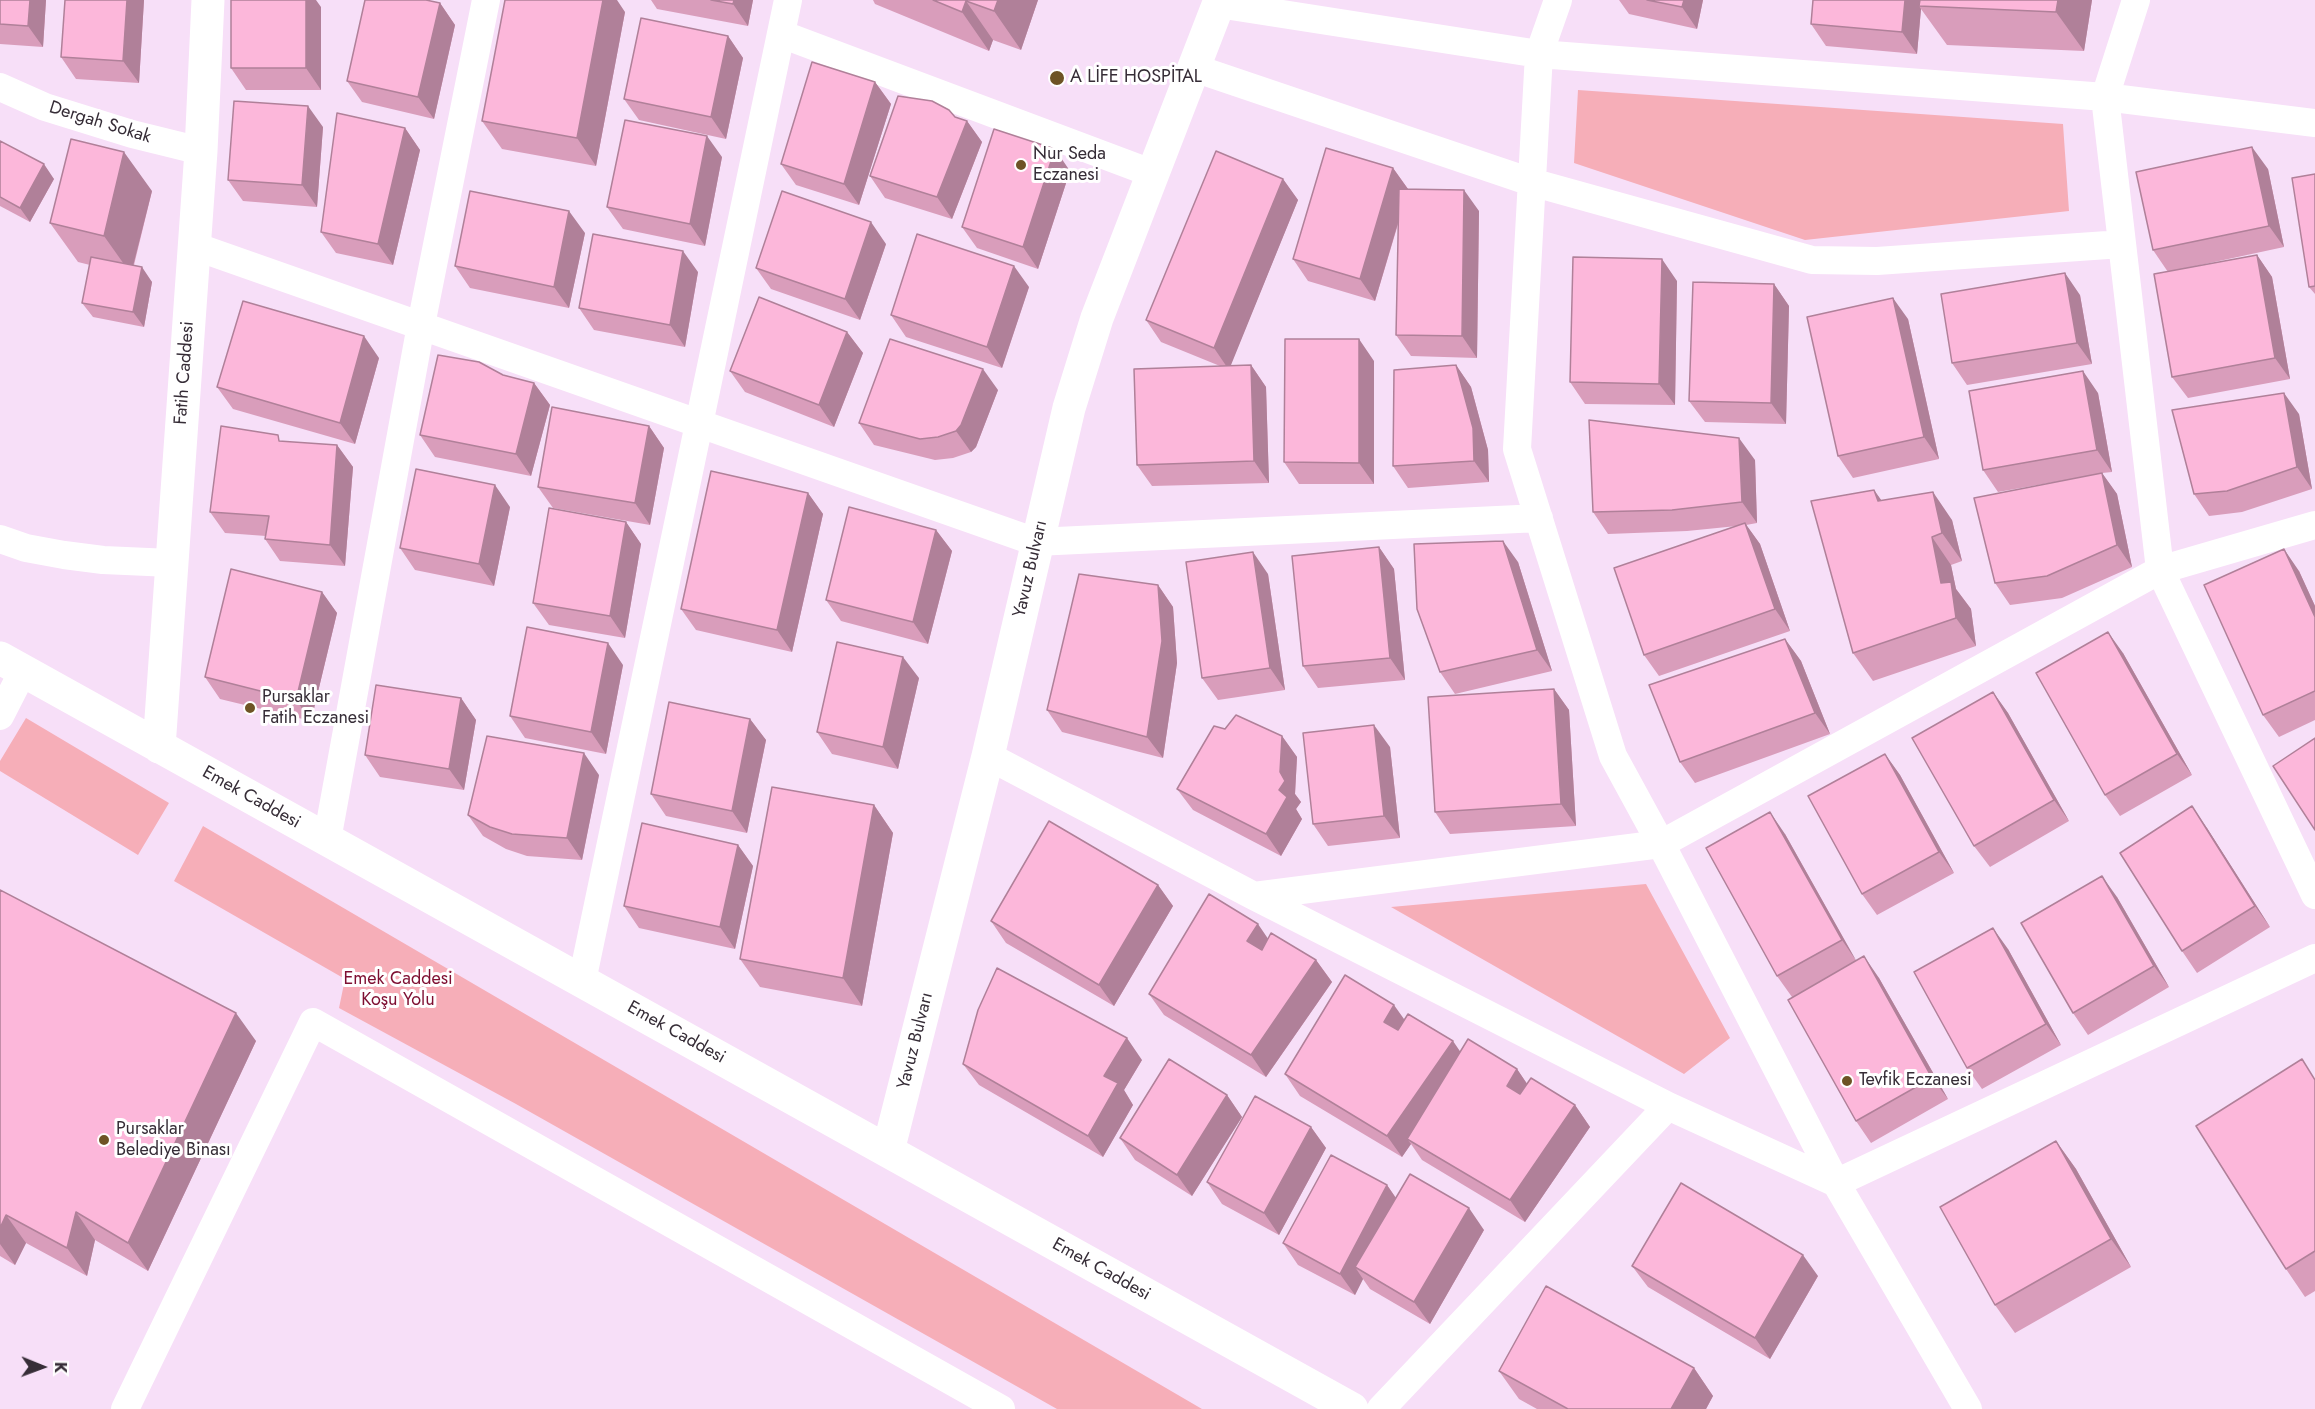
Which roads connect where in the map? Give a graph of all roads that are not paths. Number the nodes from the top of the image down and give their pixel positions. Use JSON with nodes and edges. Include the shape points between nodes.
{"nodes":[{"id":1,"x":208,"y":0,"type":"edge"},
{"id":2,"x":486,"y":0,"type":"edge"},
{"id":3,"x":788,"y":0,"type":"edge"},
{"id":4,"x":1558,"y":0,"type":"edge"},
{"id":5,"x":2136,"y":0,"type":"edge"},
{"id":6,"x":1219,"y":2,"type":"edge"},
{"id":7,"x":781,"y":34,"type":"junction"},
{"id":8,"x":1539,"y":54,"type":"junction"},
{"id":9,"x":1194,"y":68,"type":"junction"},
{"id":10,"x":1,"y":89,"type":"edge"},
{"id":11,"x":2105,"y":98,"type":"junction"},
{"id":12,"x":2315,"y":123,"type":"edge"},
{"id":13,"x":201,"y":151,"type":"junction"},
{"id":14,"x":1154,"y":174,"type":"junction"},
{"id":15,"x":1532,"y":182,"type":"junction"},
{"id":16,"x":2122,"y":244,"type":"junction"},
{"id":17,"x":194,"y":246,"type":"junction"},
{"id":18,"x":421,"y":325,"type":"junction"},
{"id":19,"x":700,"y":423,"type":"junction"},
{"id":20,"x":1539,"y":518,"type":"junction"},
{"id":21,"x":2315,"y":525,"type":"edge"},
{"id":22,"x":0,"y":539,"type":"edge"},
{"id":23,"x":1036,"y":542,"type":"junction"},
{"id":24,"x":171,"y":563,"type":"junction"},
{"id":25,"x":2160,"y":570,"type":"junction"},
{"id":26,"x":11,"y":665,"type":"edge"},
{"id":27,"x":0,"y":716,"type":"edge"},
{"id":28,"x":159,"y":747,"type":"junction"},
{"id":29,"x":988,"y":756,"type":"junction"},
{"id":30,"x":327,"y":840,"type":"junction"},
{"id":31,"x":1661,"y":844,"type":"junction"},
{"id":32,"x":2315,"y":895,"type":"edge"},
{"id":33,"x":1254,"y":896,"type":"junction"},
{"id":34,"x":2315,"y":958,"type":"edge"},
{"id":35,"x":582,"y":981,"type":"junction"},
{"id":36,"x":1668,"y":1106,"type":"junction"},
{"id":37,"x":888,"y":1151,"type":"junction"},
{"id":38,"x":1836,"y":1183,"type":"junction"},
{"id":39,"x":125,"y":1409,"type":"edge"},
{"id":40,"x":1001,"y":1409,"type":"edge"},
{"id":41,"x":1352,"y":1409,"type":"edge"},
{"id":42,"x":1381,"y":1409,"type":"edge"},
{"id":43,"x":1968,"y":1409,"type":"edge"}],
"edges":[{"from":1,"to":13,"type":"street","name":"Fatih Caddesi"},
{"from":2,"to":18,"type":"street"},
{"from":3,"to":7,"type":"street"},
{"from":4,"to":8,"type":"street"},
{"from":5,"to":11,"type":"street"},
{"from":6,"to":8,"type":"street"},
{"from":6,"to":9,"type":"street","name":"Yavuz Bulvarı"},
{"from":7,"to":14,"type":"street"},
{"from":7,"to":19,"type":"street"},
{"from":8,"to":11,"type":"street"},
{"from":8,"to":15,"type":"street"},
{"from":9,"to":14,"type":"street","name":"Yavuz Bulvarı"},
{"from":9,"to":15,"type":"street"},
{"from":10,"to":13,"type":"street","name":"Dergah Sokak","via":[[132,134]]},
{"from":11,"to":12,"type":"street"},
{"from":11,"to":16,"type":"street"},
{"from":13,"to":17,"type":"street","name":"Fatih Caddesi"},
{"from":14,"to":23,"type":"street","name":"Yavuz Bulvarı","via":[[1090,340]]},
{"from":15,"to":16,"type":"street","via":[[1812,260],[1877,261]]},
{"from":15,"to":20,"type":"street","via":[[1517,449]]},
{"from":16,"to":25,"type":"street"},
{"from":17,"to":18,"type":"street"},
{"from":17,"to":24,"type":"street","name":"Fatih Caddesi"},
{"from":18,"to":19,"type":"street"},
{"from":18,"to":30,"type":"street"},
{"from":19,"to":23,"type":"street"},
{"from":19,"to":35,"type":"street"},
{"from":20,"to":23,"type":"street"},
{"from":20,"to":31,"type":"street","via":[[1613,756]]},
{"from":21,"to":25,"type":"street"},
{"from":22,"to":24,"type":"street","via":[[64,555]]},
{"from":23,"to":29,"type":"street","name":"Yavuz Bulvarı"},
{"from":24,"to":28,"type":"street","name":"Fatih Caddesi"},
{"from":25,"to":31,"type":"street"},
{"from":25,"to":32,"type":"street"},
{"from":26,"to":27,"type":"street"},
{"from":26,"to":28,"type":"street","name":"Emek Caddesi"},
{"from":28,"to":30,"type":"street","name":"Emek Caddesi"},
{"from":29,"to":33,"type":"street"},
{"from":29,"to":37,"type":"street","name":"Yavuz Bulvarı"},
{"from":30,"to":35,"type":"street","name":"Emek Caddesi"},
{"from":31,"to":33,"type":"street"},
{"from":31,"to":38,"type":"street"},
{"from":33,"to":36,"type":"street"},
{"from":34,"to":38,"type":"street"},
{"from":35,"to":37,"type":"street","name":"Emek Caddesi"},
{"from":36,"to":38,"type":"street"},
{"from":36,"to":42,"type":"street"},
{"from":37,"to":41,"type":"street","name":"Emek Caddesi"},
{"from":38,"to":43,"type":"street"},
{"from":39,"to":40,"type":"street","via":[[313,1022]]}]}
